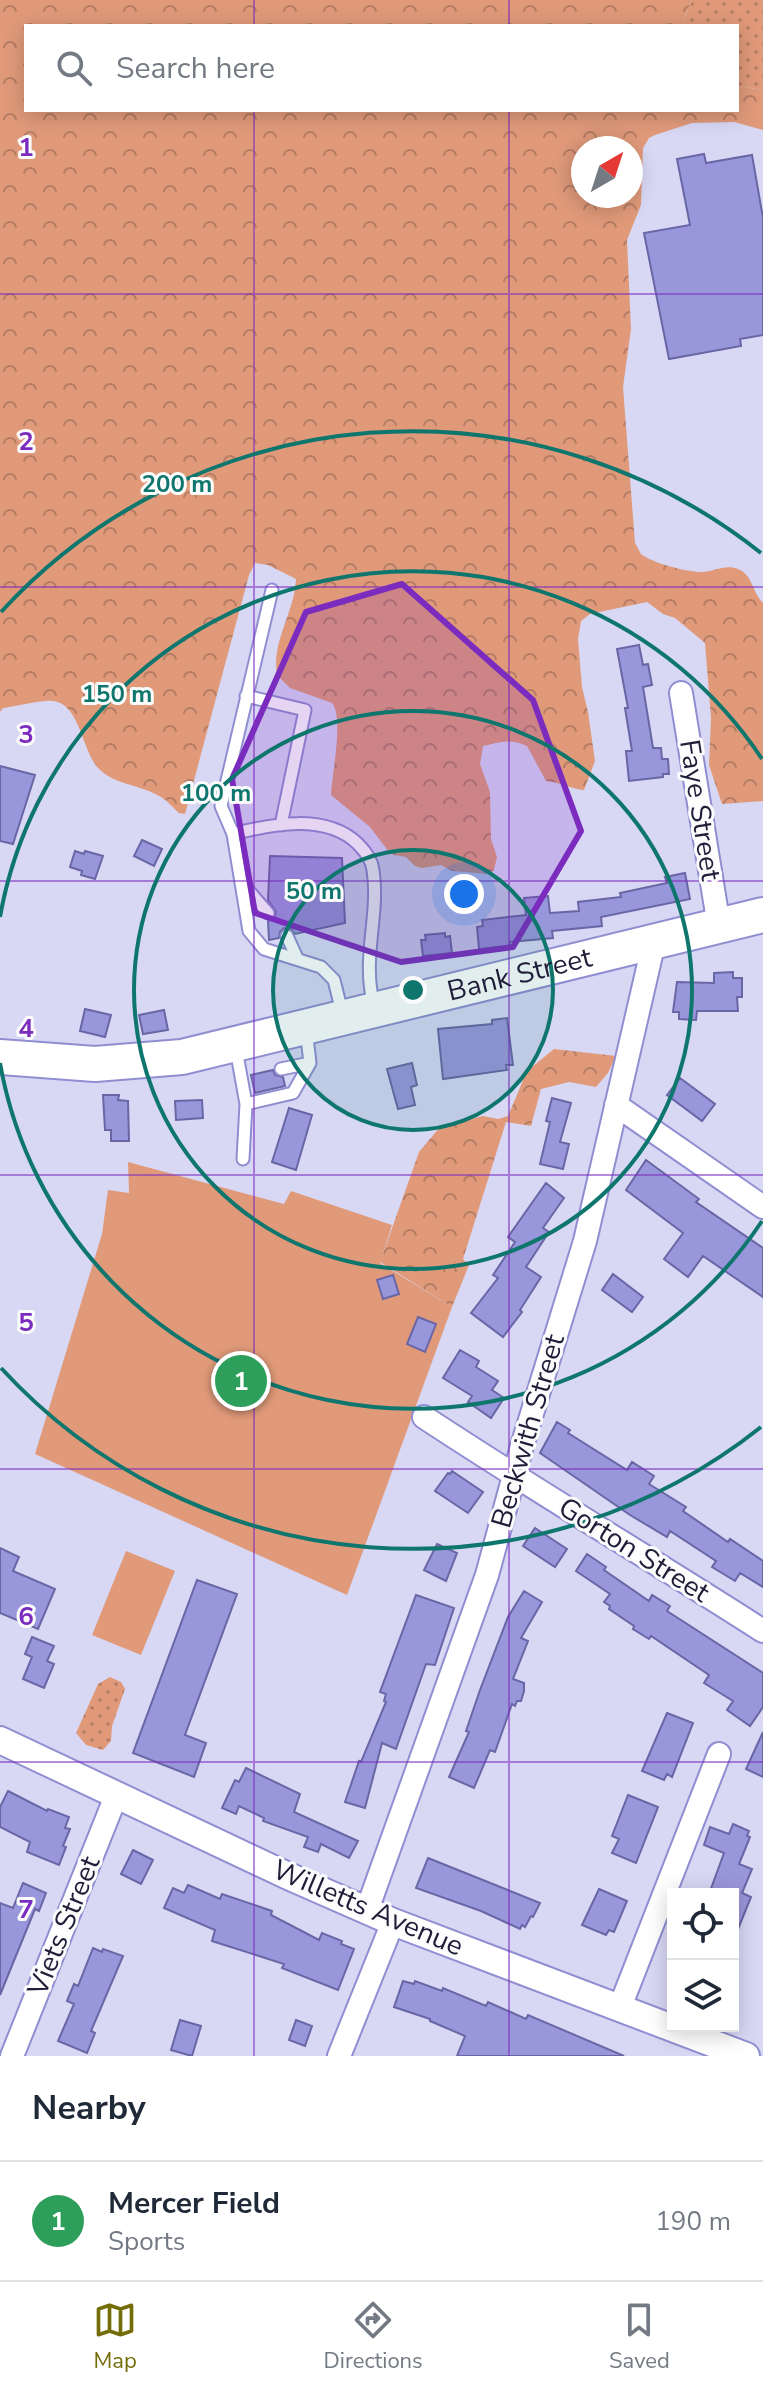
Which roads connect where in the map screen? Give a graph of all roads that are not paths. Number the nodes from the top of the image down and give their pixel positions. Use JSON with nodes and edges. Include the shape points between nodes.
{"nodes":[{"id":1,"x":272,"y":590,"type":"dead end"},
{"id":2,"x":681,"y":693,"type":"dead end"},
{"id":3,"x":246,"y":696,"type":"junction"},
{"id":4,"x":281,"y":825,"type":"junction"},
{"id":5,"x":233,"y":834,"type":"junction"},
{"id":6,"x":242,"y":882,"type":"junction"},
{"id":7,"x":268,"y":913,"type":"dead end"},
{"id":8,"x":763,"y":915,"type":"edge"},
{"id":9,"x":719,"y":926,"type":"junction"},
{"id":10,"x":287,"y":936,"type":"dead end"},
{"id":11,"x":654,"y":942,"type":"junction"},
{"id":12,"x":297,"y":958,"type":"junction"},
{"id":13,"x":359,"y":1014,"type":"junction"},
{"id":14,"x":306,"y":1027,"type":"junction"},
{"id":15,"x":0,"y":1057,"type":"edge"},
{"id":16,"x":310,"y":1063,"type":"junction"},
{"id":17,"x":243,"y":1066,"type":"junction"},
{"id":18,"x":281,"y":1069,"type":"dead end"},
{"id":19,"x":246,"y":1104,"type":"junction"},
{"id":20,"x":616,"y":1105,"type":"junction"},
{"id":21,"x":243,"y":1159,"type":"dead end"},
{"id":22,"x":763,"y":1207,"type":"edge"},
{"id":23,"x":424,"y":1417,"type":"dead end"},
{"id":24,"x":515,"y":1477,"type":"junction"},
{"id":25,"x":763,"y":1631,"type":"edge"},
{"id":26,"x":0,"y":1740,"type":"edge"},
{"id":27,"x":719,"y":1754,"type":"dead end"},
{"id":28,"x":116,"y":1796,"type":"junction"},
{"id":29,"x":367,"y":1910,"type":"junction"},
{"id":30,"x":393,"y":1922,"type":"junction"},
{"id":31,"x":620,"y":2007,"type":"junction"},
{"id":32,"x":12,"y":2056,"type":"edge"},
{"id":33,"x":339,"y":2056,"type":"edge"},
{"id":34,"x":746,"y":2056,"type":"edge"}],
"edges":[{"from":1,"to":3,"type":"lane"},
{"from":2,"to":9,"type":"street","name":"Faye Street"},
{"from":3,"to":4,"type":"lane","via":[[305,710]]},
{"from":3,"to":5,"type":"lane","via":[[221,806]]},
{"from":4,"to":5,"type":"lane"},
{"from":4,"to":13,"type":"lane","via":[[341,831],[366,852],[373,868],[368,985]]},
{"from":5,"to":6,"type":"lane"},
{"from":6,"to":7,"type":"lane"},
{"from":6,"to":12,"type":"lane","via":[[249,931],[264,949]]},
{"from":8,"to":9,"type":"main road","name":"Bank Street"},
{"from":9,"to":11,"type":"main road","name":"Bank Street"},
{"from":10,"to":12,"type":"lane"},
{"from":11,"to":13,"type":"main road","name":"Bank Street"},
{"from":11,"to":20,"type":"street","name":"Beckwith Street"},
{"from":12,"to":13,"type":"lane","via":[[321,967]]},
{"from":13,"to":14,"type":"main road","name":"Bank Street"},
{"from":14,"to":16,"type":"lane"},
{"from":14,"to":17,"type":"main road","name":"Bank Street"},
{"from":15,"to":17,"type":"main road","name":"Bank Street","via":[[95,1064],[182,1057]]},
{"from":16,"to":18,"type":"lane"},
{"from":16,"to":19,"type":"lane","via":[[293,1093]]},
{"from":17,"to":19,"type":"lane"},
{"from":19,"to":21,"type":"lane"},
{"from":20,"to":22,"type":"street"},
{"from":20,"to":24,"type":"street","name":"Beckwith Street","via":[[585,1241]]},
{"from":23,"to":24,"type":"street","name":"Gorton Street"},
{"from":24,"to":25,"type":"street","name":"Gorton Street"},
{"from":24,"to":29,"type":"street","name":"Beckwith Street","via":[[487,1575]]},
{"from":26,"to":28,"type":"street","name":"Willetts Avenue"},
{"from":27,"to":31,"type":"street"},
{"from":28,"to":29,"type":"street","name":"Willetts Avenue"},
{"from":28,"to":32,"type":"street","name":"Viets Street"},
{"from":29,"to":30,"type":"street","name":"Willetts Avenue"},
{"from":30,"to":31,"type":"street","name":"Willetts Avenue"},
{"from":30,"to":33,"type":"street"},
{"from":31,"to":34,"type":"street","name":"Willetts Avenue"}]}
